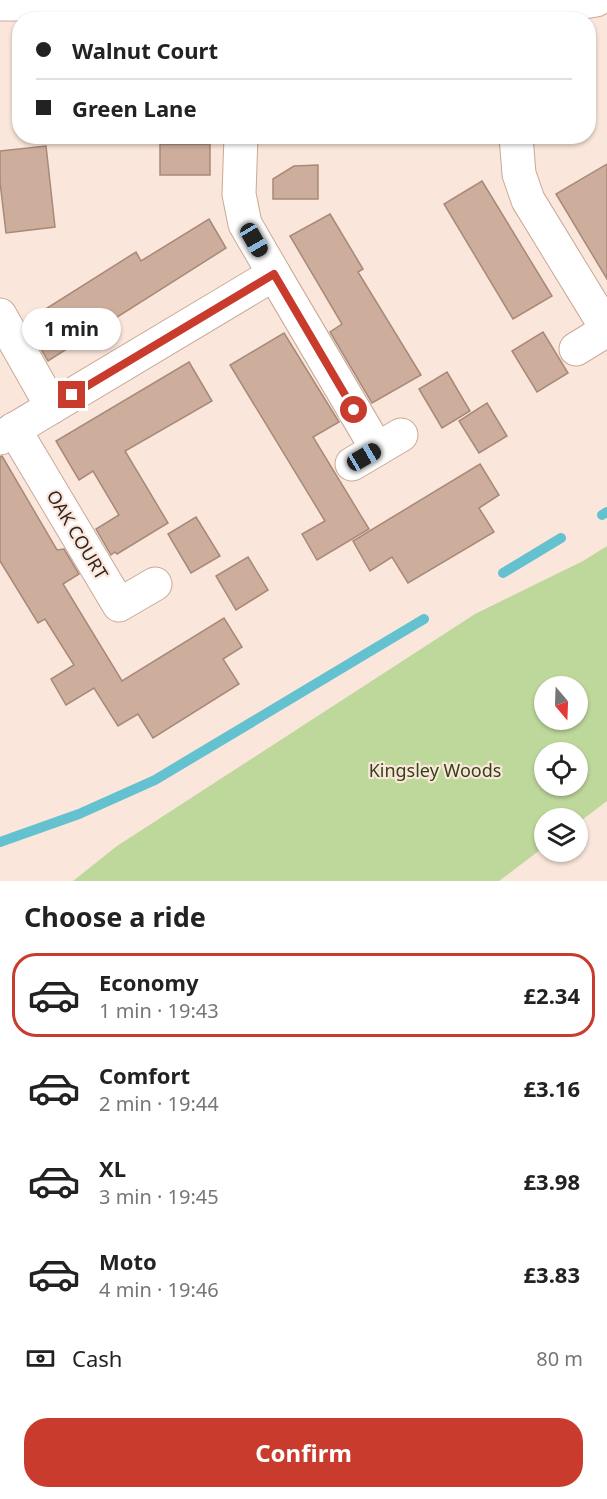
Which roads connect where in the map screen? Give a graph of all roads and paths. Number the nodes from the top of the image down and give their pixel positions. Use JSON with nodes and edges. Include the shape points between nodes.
{"nodes":[{"id":1,"x":596,"y":0,"type":"edge"},
{"id":2,"x":0,"y":4,"type":"edge"},
{"id":3,"x":244,"y":8,"type":"edge"},
{"id":4,"x":462,"y":12,"type":"edge"},
{"id":5,"x":523,"y":12,"type":"edge"},
{"id":6,"x":241,"y":144,"type":"edge"},
{"id":7,"x":517,"y":144,"type":"edge"},
{"id":8,"x":274,"y":274,"type":"junction"},
{"id":9,"x":0,"y":315,"type":"edge"},
{"id":10,"x":607,"y":330,"type":"edge"},
{"id":11,"x":576,"y":349,"type":"dead end"},
{"id":12,"x":51,"y":407,"type":"junction"},
{"id":13,"x":7,"y":434,"type":"edge"},
{"id":14,"x":376,"y":449,"type":"dead end"},
{"id":15,"x":155,"y":584,"type":"dead end"}],
"edges":[{"from":1,"to":5,"type":"street"},
{"from":2,"to":3,"type":"street"},
{"from":3,"to":4,"type":"street"},
{"from":6,"to":8,"type":"street","via":[[239,194],[245,224]]},
{"from":7,"to":10,"type":"street","via":[[519,174],[528,200]]},
{"from":8,"to":12,"type":"street"},
{"from":8,"to":14,"type":"street"},
{"from":9,"to":12,"type":"street"},
{"from":10,"to":11,"type":"street"},
{"from":12,"to":13,"type":"street"},
{"from":13,"to":15,"type":"street","name":"OAK COURT","via":[[119,605]]}]}
